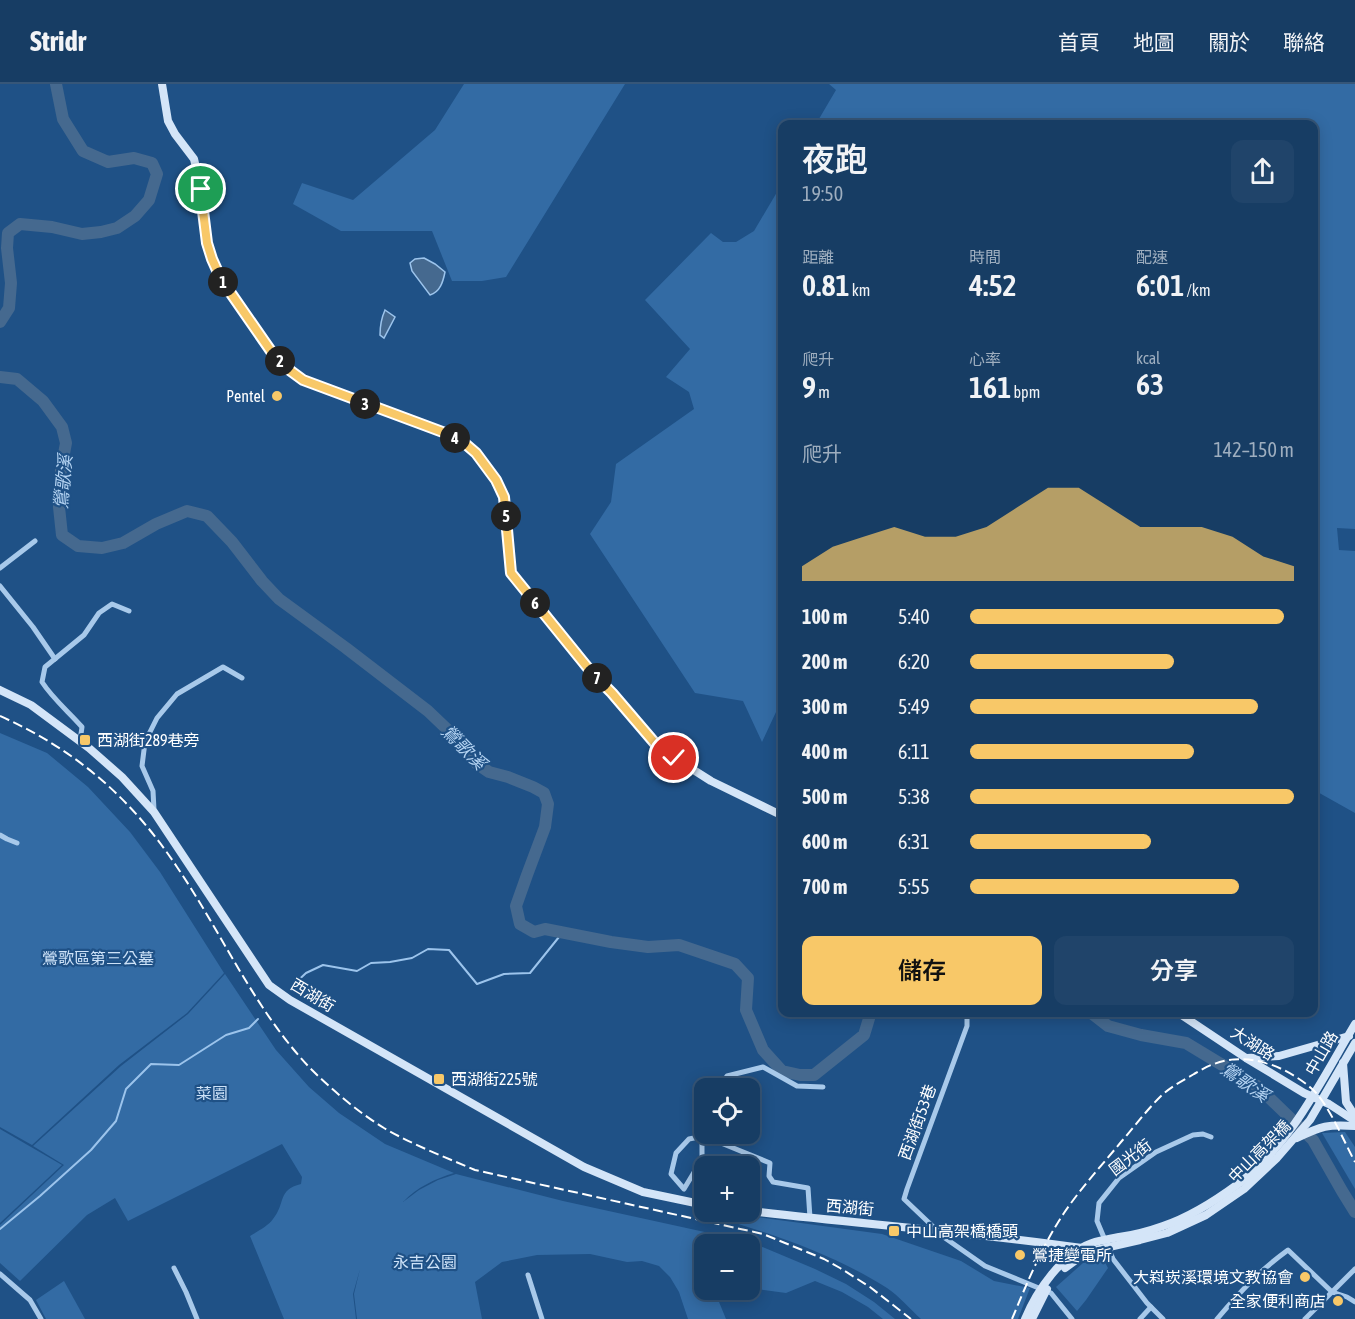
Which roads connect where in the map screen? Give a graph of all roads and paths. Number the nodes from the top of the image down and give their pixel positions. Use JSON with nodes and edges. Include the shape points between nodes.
{"nodes":[{"id":1,"x":162,"y":84,"type":"edge"},
{"id":2,"x":35,"y":541,"type":"dead end"},
{"id":3,"x":0,"y":568,"type":"edge"},
{"id":4,"x":0,"y":586,"type":"edge"},
{"id":5,"x":129,"y":611,"type":"dead end"},
{"id":6,"x":55,"y":659,"type":"junction"},
{"id":7,"x":242,"y":678,"type":"dead end"},
{"id":8,"x":0,"y":690,"type":"edge"},
{"id":9,"x":80,"y":741,"type":"junction"},
{"id":10,"x":154,"y":812,"type":"junction"},
{"id":11,"x":778,"y":814,"type":"edge"},
{"id":12,"x":0,"y":835,"type":"edge"},
{"id":13,"x":17,"y":843,"type":"dead end"},
{"id":14,"x":967,"y":1017,"type":"edge"},
{"id":15,"x":1185,"y":1017,"type":"edge"},
{"id":16,"x":1355,"y":1024,"type":"edge"},
{"id":17,"x":1351,"y":1037,"type":"edge"},
{"id":18,"x":1355,"y":1043,"type":"edge"},
{"id":19,"x":1246,"y":1058,"type":"junction"},
{"id":20,"x":1343,"y":1064,"type":"junction"},
{"id":21,"x":727,"y":1078,"type":"edge"},
{"id":22,"x":823,"y":1088,"type":"dead end"},
{"id":23,"x":1317,"y":1098,"type":"junction"},
{"id":24,"x":1355,"y":1116,"type":"edge"},
{"id":25,"x":1355,"y":1121,"type":"edge"},
{"id":26,"x":1355,"y":1126,"type":"edge"},
{"id":27,"x":699,"y":1137,"type":"joint"},
{"id":28,"x":1211,"y":1137,"type":"dead end"},
{"id":29,"x":1291,"y":1142,"type":"junction"},
{"id":30,"x":723,"y":1144,"type":"edge"},
{"id":31,"x":694,"y":1202,"type":"edge"},
{"id":32,"x":760,"y":1212,"type":"edge"},
{"id":33,"x":810,"y":1218,"type":"junction"},
{"id":34,"x":936,"y":1230,"type":"junction"},
{"id":35,"x":947,"y":1230,"type":"joint"},
{"id":36,"x":1085,"y":1250,"type":"junction"},
{"id":37,"x":174,"y":1268,"type":"dead end"},
{"id":38,"x":1355,"y":1269,"type":"edge"},
{"id":39,"x":0,"y":1274,"type":"edge"},
{"id":40,"x":528,"y":1275,"type":"dead end"},
{"id":41,"x":1332,"y":1292,"type":"junction"},
{"id":42,"x":1355,"y":1302,"type":"edge"},
{"id":43,"x":1151,"y":1307,"type":"junction"},
{"id":44,"x":41,"y":1319,"type":"edge"},
{"id":45,"x":196,"y":1319,"type":"edge"},
{"id":46,"x":542,"y":1319,"type":"edge"},
{"id":47,"x":1025,"y":1319,"type":"edge"},
{"id":48,"x":1032,"y":1319,"type":"edge"},
{"id":49,"x":1071,"y":1319,"type":"edge"},
{"id":50,"x":1140,"y":1319,"type":"edge"},
{"id":51,"x":1162,"y":1319,"type":"edge"},
{"id":52,"x":1217,"y":1319,"type":"edge"},
{"id":53,"x":1305,"y":1319,"type":"edge"}],
"edges":[{"from":1,"to":11,"type":"street","via":[[168,122],[194,159],[212,259],[221,279],[273,354],[303,380],[448,434],[476,453],[504,497],[511,573],[592,673],[659,748],[711,782]]},
{"from":2,"to":3,"type":"street"},
{"from":4,"to":6,"type":"street"},
{"from":5,"to":6,"type":"street","via":[[112,604]]},
{"from":6,"to":9,"type":"street","via":[[45,667],[42,682],[82,727]]},
{"from":7,"to":10,"type":"street","via":[[223,667],[177,694],[157,718],[145,742],[142,766],[153,791]]},
{"from":8,"to":9,"type":"street","name":"西湖街","via":[[31,705]]},
{"from":9,"to":10,"type":"street","name":"西湖街","via":[[122,777]]},
{"from":10,"to":31,"type":"street","name":"西湖街","via":[[269,985],[584,1167],[643,1192]]},
{"from":12,"to":13,"type":"street"},
{"from":14,"to":34,"type":"street","name":"西湖街53巷","via":[[904,1199]]},
{"from":15,"to":19,"type":"street","name":"大湖路"},
{"from":16,"to":17,"type":"street","name":"中山路"},
{"from":17,"to":19,"type":"street","via":[[1279,1056]]},
{"from":17,"to":23,"type":"street","name":"中山路"},
{"from":18,"to":20,"type":"street","name":"中山路"},
{"from":19,"to":23,"type":"street","name":"大湖路"},
{"from":20,"to":23,"type":"street","name":"中山路"},
{"from":20,"to":24,"type":"street","via":[[1346,1102]]},
{"from":21,"to":22,"type":"street","via":[[763,1067],[797,1086]]},
{"from":23,"to":25,"type":"street","name":"大湖路"},
{"from":23,"to":29,"type":"street","name":"中山高架橋","via":[[1310,1120]]},
{"from":23,"to":36,"type":"street","name":"中山高架橋","via":[[1272,1153],[1203,1208],[1139,1234],[1094,1242]]},
{"from":26,"to":29,"type":"street","via":[[1330,1125]]},
{"from":27,"to":27,"type":"street","via":[[689,1139],[676,1153],[671,1174],[684,1189],[702,1159]]},
{"from":28,"to":43,"type":"street","name":"國光街","via":[[1193,1135],[1156,1152],[1119,1179],[1099,1203],[1097,1221],[1113,1259]]},
{"from":29,"to":36,"type":"street","name":"中山高架橋","via":[[1244,1189],[1206,1215],[1167,1233]]},
{"from":30,"to":33,"type":"street","via":[[770,1163],[769,1176],[773,1182],[808,1188]]},
{"from":32,"to":33,"type":"street","name":"西湖街"},
{"from":33,"to":34,"type":"street","name":"西湖街"},
{"from":34,"to":35,"type":"street","name":"西湖街"},
{"from":34,"to":49,"type":"street","via":[[985,1266],[1051,1293]]},
{"from":35,"to":36,"type":"street","name":"中山高架橋"},
{"from":36,"to":47,"type":"street","name":"中山高架橋","via":[[1059,1266],[1043,1285]]},
{"from":36,"to":48,"type":"street","name":"中山高架橋","via":[[1049,1286]]},
{"from":37,"to":45,"type":"street"},
{"from":38,"to":41,"type":"street"},
{"from":39,"to":44,"type":"street","via":[[30,1300]]},
{"from":40,"to":46,"type":"street"},
{"from":41,"to":42,"type":"street"},
{"from":41,"to":52,"type":"street","via":[[1288,1250],[1245,1286]]},
{"from":41,"to":53,"type":"street"},
{"from":43,"to":50,"type":"street"},
{"from":43,"to":51,"type":"street","name":"國光街"}]}
